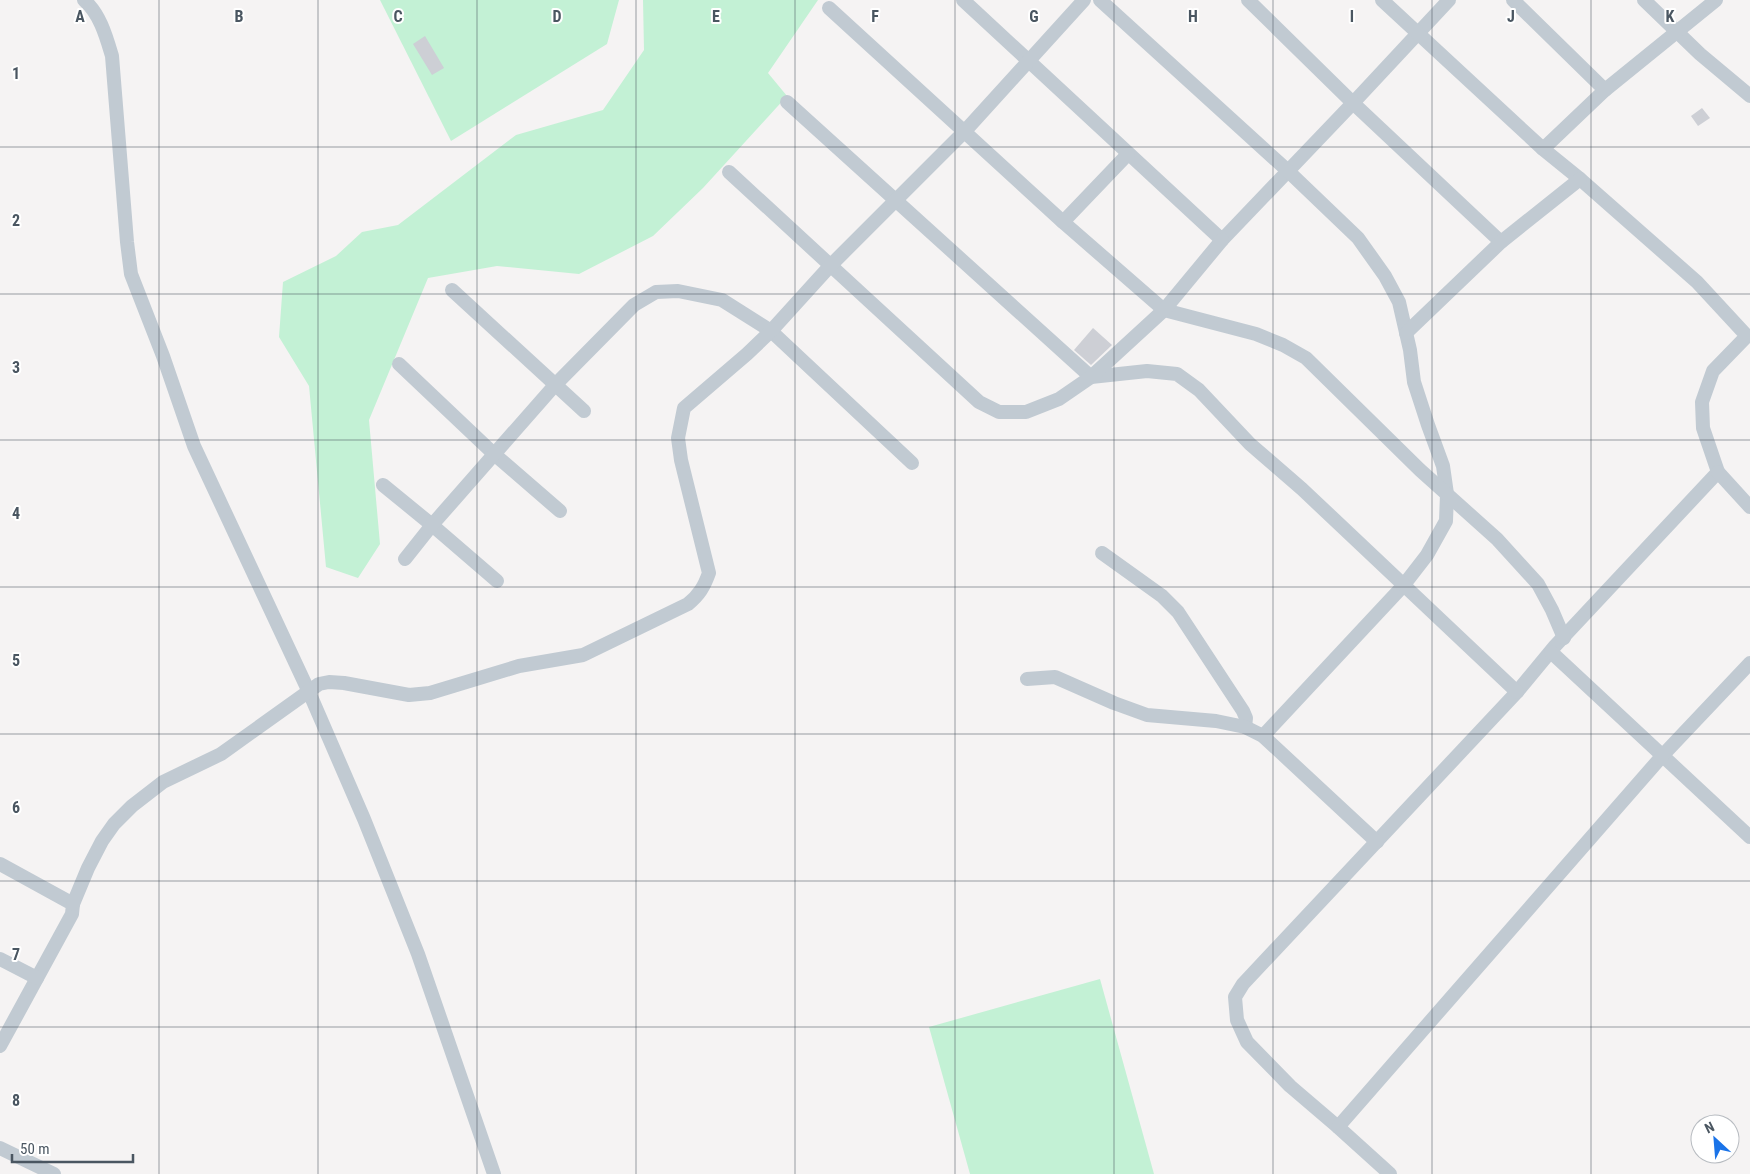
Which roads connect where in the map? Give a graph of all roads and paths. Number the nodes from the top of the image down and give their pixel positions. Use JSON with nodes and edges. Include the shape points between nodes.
{"nodes":[{"id":1,"x":964,"y":0,"type":"edge"},
{"id":2,"x":1084,"y":0,"type":"edge"},
{"id":3,"x":1100,"y":0,"type":"edge"},
{"id":4,"x":1248,"y":0,"type":"edge"},
{"id":5,"x":1382,"y":0,"type":"edge"},
{"id":6,"x":1449,"y":0,"type":"edge"},
{"id":7,"x":1514,"y":0,"type":"edge"},
{"id":8,"x":1644,"y":0,"type":"edge"},
{"id":9,"x":1716,"y":0,"type":"edge"},
{"id":10,"x":90,"y":3,"type":"edge"},
{"id":11,"x":829,"y":8,"type":"dead end"},
{"id":12,"x":1676,"y":31,"type":"junction"},
{"id":13,"x":1417,"y":33,"type":"junction"},
{"id":14,"x":1029,"y":60,"type":"junction"},
{"id":15,"x":1605,"y":90,"type":"junction"},
{"id":16,"x":1750,"y":96,"type":"edge"},
{"id":17,"x":787,"y":102,"type":"dead end"},
{"id":18,"x":1353,"y":104,"type":"junction"},
{"id":19,"x":965,"y":131,"type":"junction"},
{"id":20,"x":1542,"y":149,"type":"junction"},
{"id":21,"x":1128,"y":154,"type":"junction"},
{"id":22,"x":730,"y":172,"type":"dead end"},
{"id":23,"x":1288,"y":172,"type":"junction"},
{"id":24,"x":1580,"y":179,"type":"junction"},
{"id":25,"x":897,"y":200,"type":"junction"},
{"id":26,"x":1063,"y":222,"type":"junction"},
{"id":27,"x":1222,"y":240,"type":"junction"},
{"id":28,"x":1501,"y":242,"type":"junction"},
{"id":29,"x":830,"y":266,"type":"junction"},
{"id":30,"x":452,"y":290,"type":"dead end"},
{"id":31,"x":1164,"y":310,"type":"junction"},
{"id":32,"x":771,"y":331,"type":"junction"},
{"id":33,"x":1406,"y":332,"type":"junction"},
{"id":34,"x":1749,"y":335,"type":"edge"},
{"id":35,"x":399,"y":364,"type":"dead end"},
{"id":36,"x":1091,"y":377,"type":"junction"},
{"id":37,"x":555,"y":384,"type":"junction"},
{"id":38,"x":584,"y":411,"type":"dead end"},
{"id":39,"x":494,"y":454,"type":"junction"},
{"id":40,"x":912,"y":463,"type":"dead end"},
{"id":41,"x":1718,"y":472,"type":"junction"},
{"id":42,"x":383,"y":485,"type":"dead end"},
{"id":43,"x":1447,"y":494,"type":"junction"},
{"id":44,"x":1750,"y":507,"type":"edge"},
{"id":45,"x":560,"y":512,"type":"dead end"},
{"id":46,"x":432,"y":525,"type":"junction"},
{"id":47,"x":1102,"y":553,"type":"dead end"},
{"id":48,"x":406,"y":559,"type":"dead end"},
{"id":49,"x":497,"y":581,"type":"dead end"},
{"id":50,"x":1403,"y":586,"type":"junction"},
{"id":51,"x":1564,"y":638,"type":"junction"},
{"id":52,"x":1552,"y":652,"type":"junction"},
{"id":53,"x":1750,"y":662,"type":"edge"},
{"id":54,"x":1027,"y":679,"type":"dead end"},
{"id":55,"x":308,"y":692,"type":"junction"},
{"id":56,"x":1517,"y":692,"type":"junction"},
{"id":57,"x":1245,"y":727,"type":"junction"},
{"id":58,"x":1263,"y":736,"type":"junction"},
{"id":59,"x":1663,"y":755,"type":"junction"},
{"id":60,"x":1750,"y":837,"type":"edge"},
{"id":61,"x":1377,"y":842,"type":"junction"},
{"id":62,"x":0,"y":864,"type":"edge"},
{"id":63,"x":74,"y":904,"type":"junction"},
{"id":64,"x":0,"y":959,"type":"edge"},
{"id":65,"x":37,"y":978,"type":"junction"},
{"id":66,"x":0,"y":1046,"type":"edge"},
{"id":67,"x":1338,"y":1127,"type":"junction"},
{"id":68,"x":0,"y":1148,"type":"edge"},
{"id":69,"x":54,"y":1174,"type":"edge"},
{"id":70,"x":494,"y":1174,"type":"edge"},
{"id":71,"x":1390,"y":1174,"type":"edge"}],
"edges":[{"from":1,"to":14,"type":"street"},
{"from":2,"to":14,"type":"street"},
{"from":3,"to":23,"type":"street"},
{"from":4,"to":18,"type":"street"},
{"from":5,"to":13,"type":"street"},
{"from":6,"to":13,"type":"street"},
{"from":7,"to":15,"type":"street"},
{"from":8,"to":12,"type":"street"},
{"from":9,"to":12,"type":"street"},
{"from":10,"to":55,"type":"street","via":[[112,56],[131,274],[194,446]]},
{"from":11,"to":19,"type":"street"},
{"from":12,"to":15,"type":"street"},
{"from":12,"to":16,"type":"street"},
{"from":13,"to":18,"type":"street"},
{"from":13,"to":20,"type":"street"},
{"from":14,"to":19,"type":"street"},
{"from":14,"to":21,"type":"street"},
{"from":15,"to":20,"type":"street"},
{"from":17,"to":25,"type":"street"},
{"from":18,"to":23,"type":"street"},
{"from":18,"to":28,"type":"street"},
{"from":19,"to":25,"type":"street"},
{"from":19,"to":26,"type":"street"},
{"from":20,"to":24,"type":"street"},
{"from":21,"to":26,"type":"street"},
{"from":21,"to":27,"type":"street"},
{"from":22,"to":29,"type":"street"},
{"from":23,"to":27,"type":"street"},
{"from":23,"to":33,"type":"street","via":[[1358,238],[1399,302]]},
{"from":24,"to":28,"type":"street"},
{"from":24,"to":34,"type":"street","via":[[1697,282]]},
{"from":25,"to":29,"type":"street"},
{"from":25,"to":36,"type":"street"},
{"from":26,"to":31,"type":"street"},
{"from":27,"to":31,"type":"street"},
{"from":28,"to":33,"type":"street"},
{"from":29,"to":32,"type":"street"},
{"from":29,"to":36,"type":"street","via":[[979,402],[999,412],[1026,412],[1059,399]]},
{"from":30,"to":37,"type":"street"},
{"from":31,"to":36,"type":"street"},
{"from":31,"to":43,"type":"street","via":[[1256,334],[1283,344],[1306,358]]},
{"from":32,"to":37,"type":"street","via":[[722,300],[678,291],[656,292],[634,305]]},
{"from":32,"to":40,"type":"street"},
{"from":32,"to":55,"type":"street","via":[[684,408],[682,415],[678,438],[681,460],[709,573],[698,597],[583,654],[519,666],[430,693],[409,695],[329,682]]},
{"from":33,"to":43,"type":"street","via":[[1414,382],[1443,466]]},
{"from":34,"to":41,"type":"street","via":[[1713,371],[1702,402],[1703,428]]},
{"from":35,"to":39,"type":"street"},
{"from":36,"to":50,"type":"street","via":[[1147,371],[1177,374],[1199,390],[1250,444]]},
{"from":37,"to":38,"type":"street"},
{"from":37,"to":39,"type":"street"},
{"from":39,"to":45,"type":"street"},
{"from":39,"to":46,"type":"street"},
{"from":41,"to":44,"type":"street"},
{"from":41,"to":51,"type":"street"},
{"from":42,"to":46,"type":"street"},
{"from":43,"to":50,"type":"street","via":[[1446,521],[1427,555]]},
{"from":43,"to":51,"type":"street","via":[[1497,539],[1538,584]]},
{"from":46,"to":48,"type":"street"},
{"from":46,"to":49,"type":"street"},
{"from":47,"to":57,"type":"street","via":[[1162,596],[1178,612],[1243,711]]},
{"from":50,"to":56,"type":"street"},
{"from":50,"to":58,"type":"street"},
{"from":51,"to":52,"type":"street"},
{"from":52,"to":56,"type":"street"},
{"from":52,"to":59,"type":"street"},
{"from":53,"to":59,"type":"street"},
{"from":54,"to":57,"type":"street","via":[[1055,677],[1147,715]]},
{"from":55,"to":63,"type":"street","via":[[221,754],[163,782],[132,806],[102,841]]},
{"from":55,"to":70,"type":"street","via":[[418,954]]},
{"from":56,"to":61,"type":"street"},
{"from":57,"to":58,"type":"street"},
{"from":58,"to":61,"type":"street"},
{"from":59,"to":60,"type":"street"},
{"from":59,"to":67,"type":"street"},
{"from":61,"to":67,"type":"street","via":[[1235,997],[1237,1020],[1247,1042],[1290,1086]]},
{"from":62,"to":63,"type":"street"},
{"from":63,"to":65,"type":"street","via":[[72,914]]},
{"from":64,"to":65,"type":"street"},
{"from":65,"to":66,"type":"street"},
{"from":67,"to":71,"type":"street"},
{"from":68,"to":69,"type":"street"}]}
